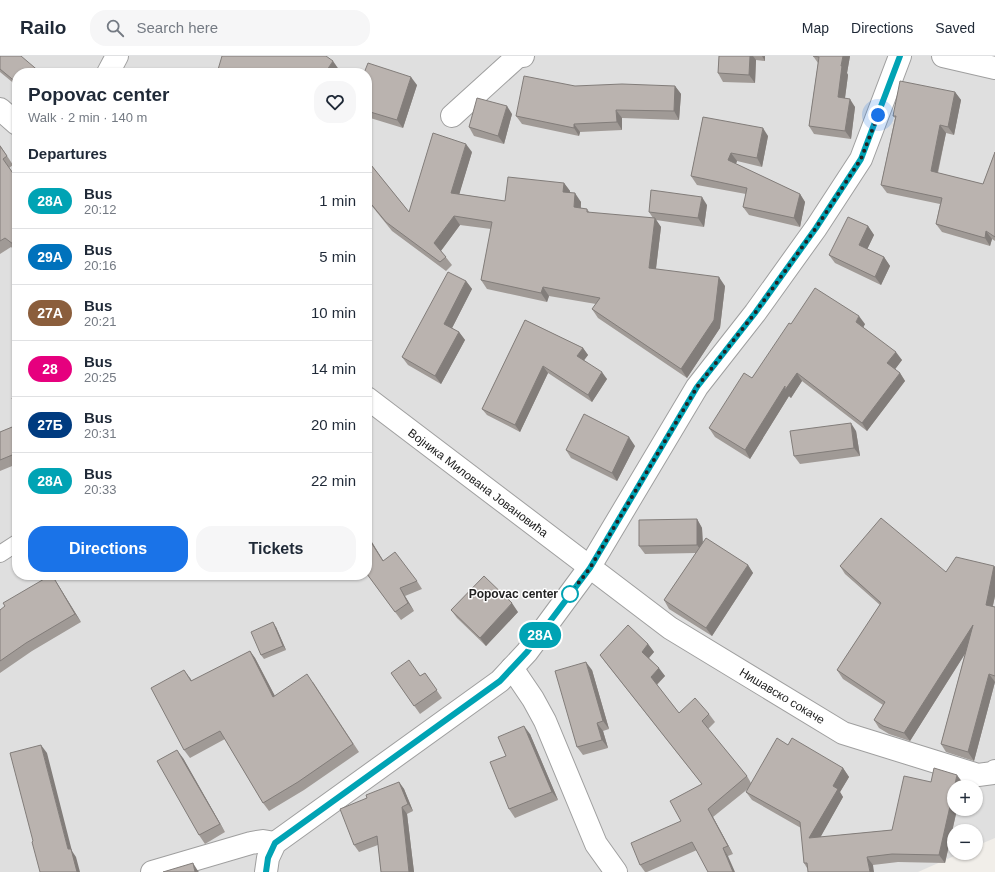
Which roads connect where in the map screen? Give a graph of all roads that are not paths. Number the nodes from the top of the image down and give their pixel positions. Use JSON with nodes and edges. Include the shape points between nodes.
{"nodes":[{"id":1,"x":117,"y":56,"type":"edge"},
{"id":2,"x":522,"y":56,"type":"edge"},
{"id":3,"x":900,"y":56,"type":"edge"},
{"id":4,"x":943,"y":56,"type":"edge"},
{"id":5,"x":111,"y":68,"type":"edge"},
{"id":6,"x":995,"y":68,"type":"edge"},
{"id":7,"x":0,"y":109,"type":"edge"},
{"id":8,"x":452,"y":116,"type":"dead end"},
{"id":9,"x":12,"y":120,"type":"edge"},
{"id":10,"x":372,"y":402,"type":"edge"},
{"id":11,"x":12,"y":546,"type":"edge"},
{"id":12,"x":0,"y":554,"type":"edge"},
{"id":13,"x":590,"y":568,"type":"junction"},
{"id":14,"x":512,"y":668,"type":"junction"},
{"id":15,"x":995,"y":771,"type":"edge"},
{"id":16,"x":275,"y":843,"type":"junction"},
{"id":17,"x":152,"y":872,"type":"edge"},
{"id":18,"x":266,"y":872,"type":"edge"},
{"id":19,"x":616,"y":872,"type":"edge"}],
"edges":[{"from":1,"to":5,"type":"street"},
{"from":2,"to":8,"type":"street","via":[[517,57]]},
{"from":3,"to":13,"type":"street","via":[[861,159],[812,234],[697,387]]},
{"from":4,"to":6,"type":"street"},
{"from":7,"to":9,"type":"street"},
{"from":10,"to":13,"type":"street","name":"Војника Милована Јовановића"},
{"from":11,"to":12,"type":"lane"},
{"from":13,"to":14,"type":"street"},
{"from":13,"to":15,"type":"street","name":"Нишавско сокаче","via":[[670,628],[843,733],[978,775]]},
{"from":14,"to":16,"type":"street","via":[[500,681]]},
{"from":14,"to":19,"type":"street","via":[[545,721],[596,844]]},
{"from":16,"to":17,"type":"street","via":[[251,843]]},
{"from":16,"to":18,"type":"street","via":[[268,858]]}]}
